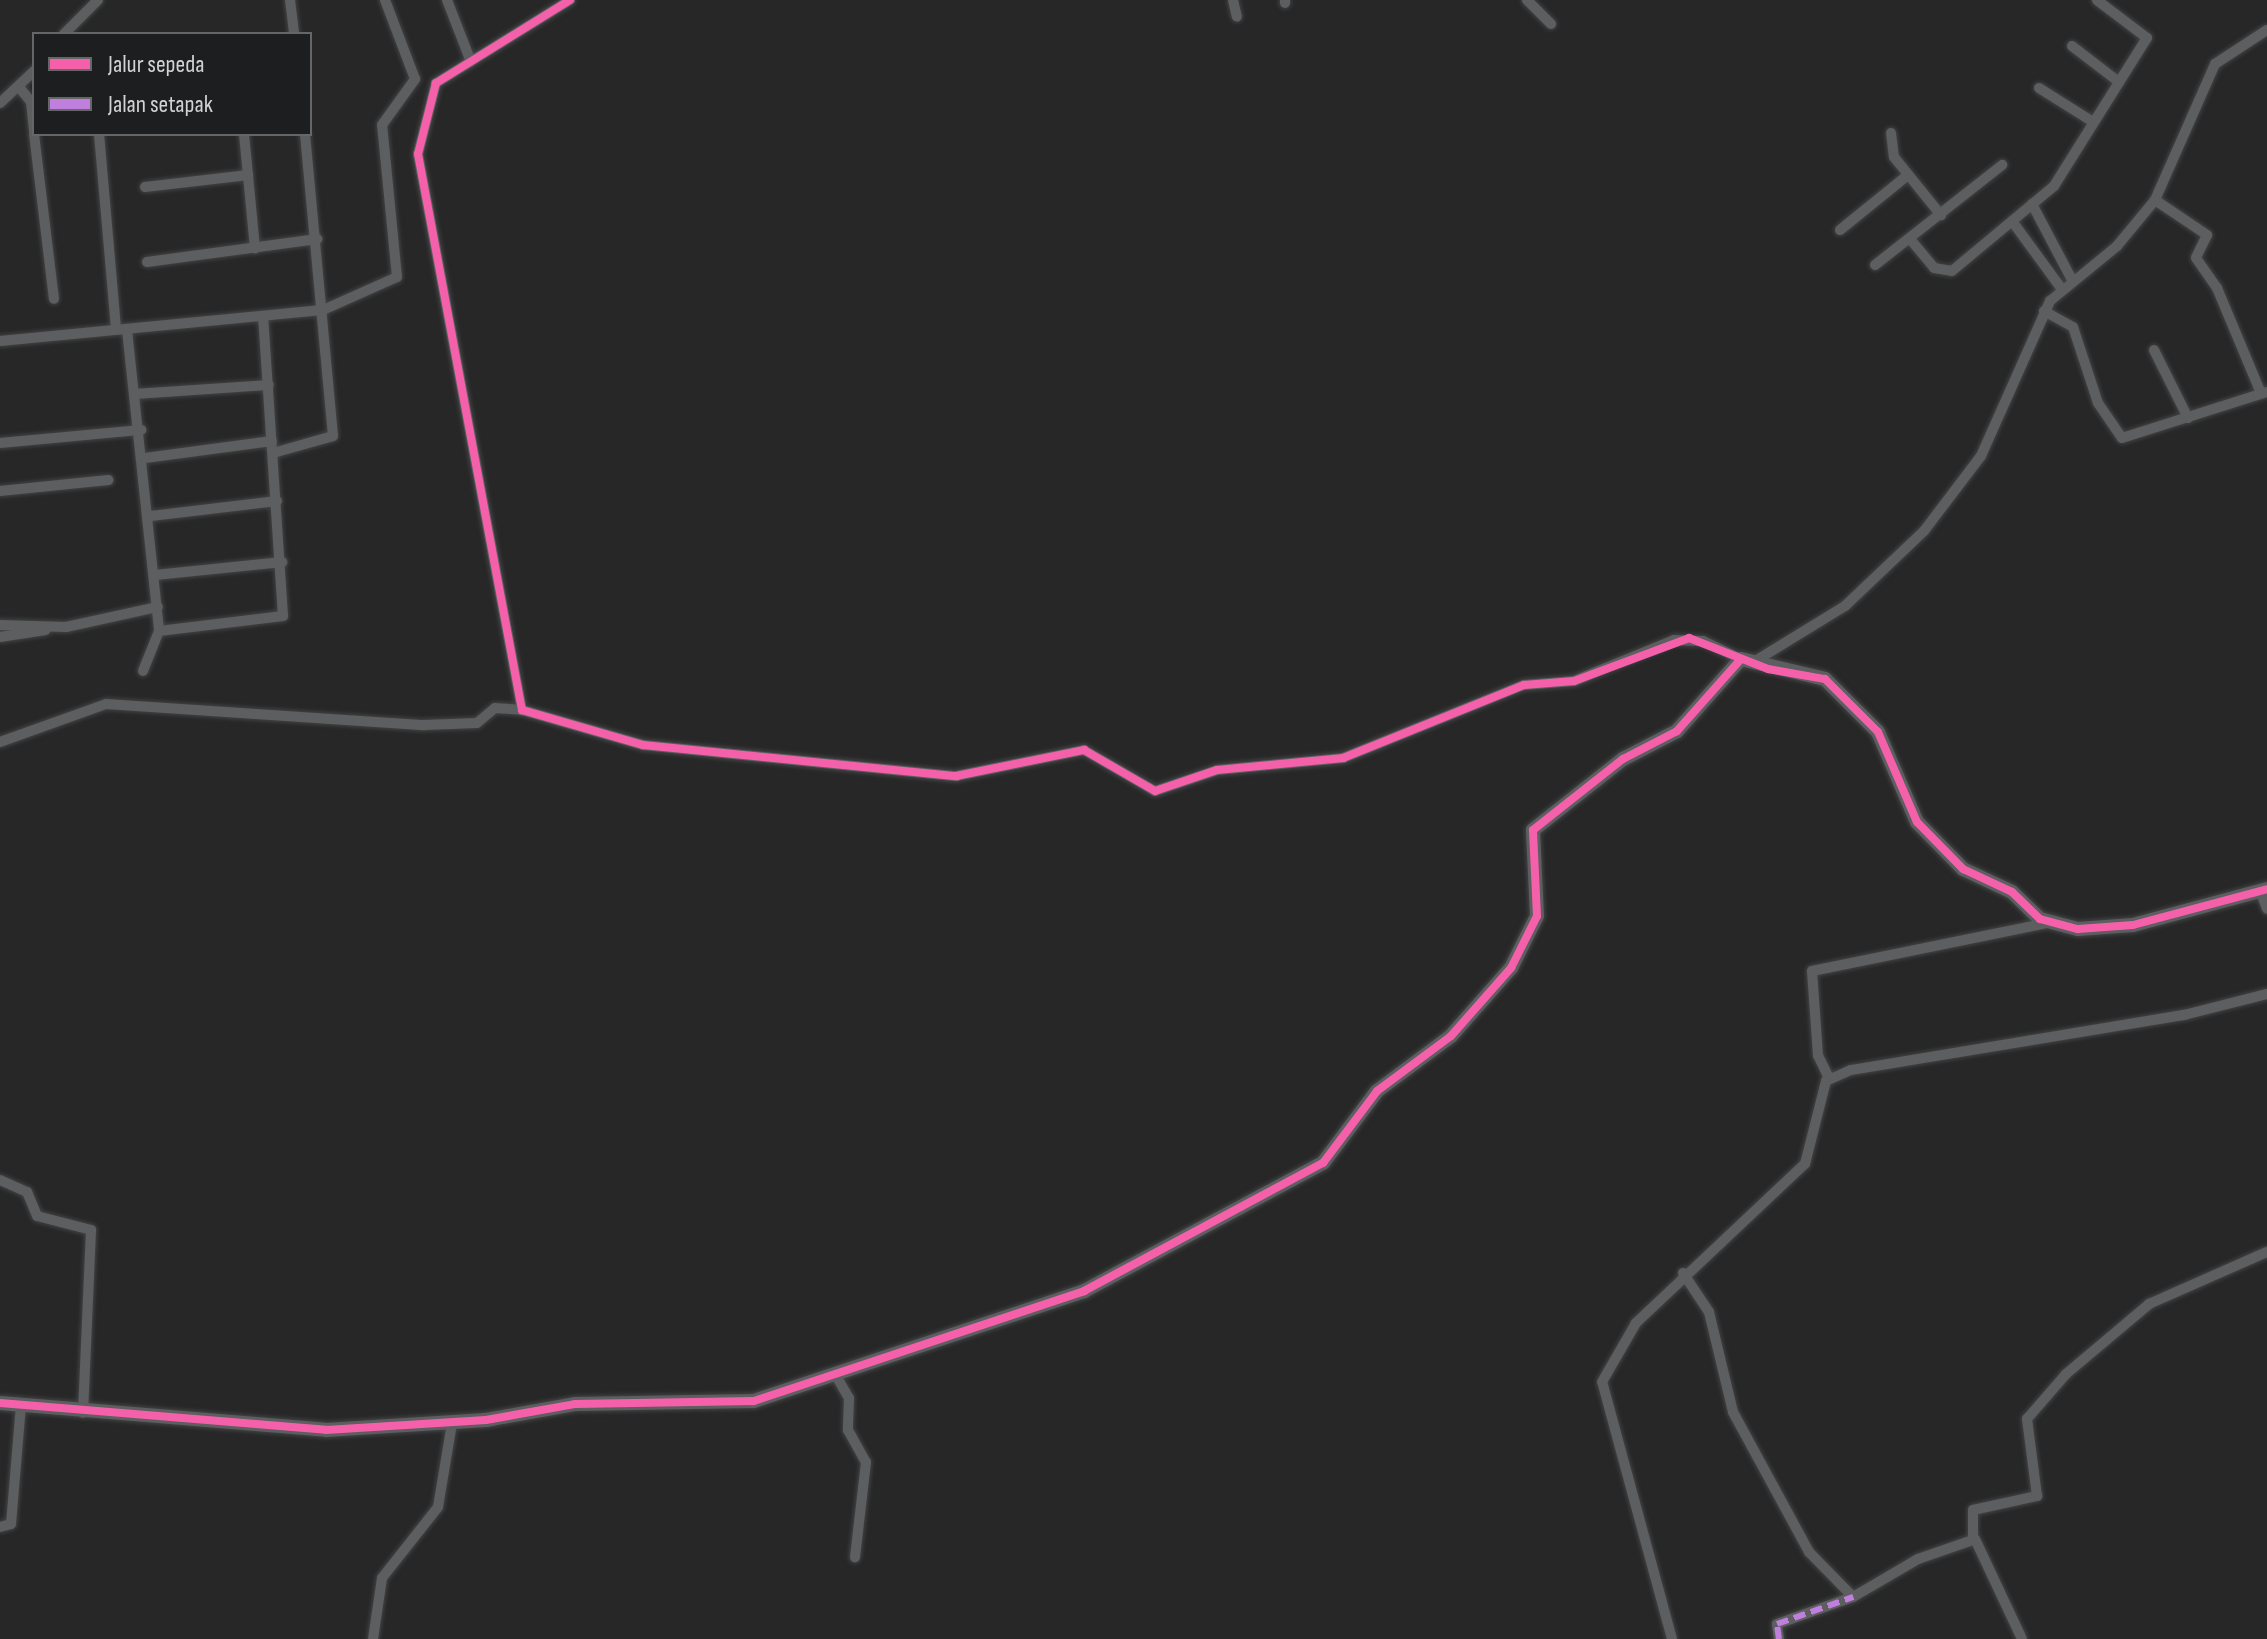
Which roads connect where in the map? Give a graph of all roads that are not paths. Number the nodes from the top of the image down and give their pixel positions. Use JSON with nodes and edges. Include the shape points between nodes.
{"nodes":[{"id":1,"x":98,"y":0,"type":"edge"},
{"id":2,"x":290,"y":0,"type":"edge"},
{"id":3,"x":385,"y":0,"type":"edge"},
{"id":4,"x":447,"y":0,"type":"edge"},
{"id":5,"x":570,"y":0,"type":"edge"},
{"id":6,"x":1233,"y":0,"type":"edge"},
{"id":7,"x":1527,"y":0,"type":"edge"},
{"id":8,"x":2097,"y":0,"type":"edge"},
{"id":9,"x":1237,"y":17,"type":"dead end"},
{"id":10,"x":1551,"y":24,"type":"dead end"},
{"id":11,"x":2267,"y":30,"type":"edge"},
{"id":12,"x":66,"y":32,"type":"edge"},
{"id":13,"x":294,"y":32,"type":"edge"},
{"id":14,"x":2072,"y":46,"type":"dead end"},
{"id":15,"x":471,"y":62,"type":"junction"},
{"id":16,"x":32,"y":73,"type":"edge"},
{"id":17,"x":2115,"y":79,"type":"junction"},
{"id":18,"x":19,"y":87,"type":"junction"},
{"id":19,"x":2039,"y":88,"type":"dead end"},
{"id":20,"x":0,"y":103,"type":"edge"},
{"id":21,"x":32,"y":112,"type":"edge"},
{"id":22,"x":2090,"y":120,"type":"junction"},
{"id":23,"x":1891,"y":133,"type":"dead end"},
{"id":24,"x":34,"y":136,"type":"edge"},
{"id":25,"x":99,"y":136,"type":"edge"},
{"id":26,"x":244,"y":136,"type":"edge"},
{"id":27,"x":305,"y":136,"type":"edge"},
{"id":28,"x":2002,"y":165,"type":"dead end"},
{"id":29,"x":248,"y":175,"type":"junction"},
{"id":30,"x":1908,"y":175,"type":"junction"},
{"id":31,"x":145,"y":187,"type":"dead end"},
{"id":32,"x":2155,"y":200,"type":"junction"},
{"id":33,"x":2032,"y":204,"type":"junction"},
{"id":34,"x":1941,"y":215,"type":"junction"},
{"id":35,"x":2012,"y":221,"type":"junction"},
{"id":36,"x":1840,"y":230,"type":"dead end"},
{"id":37,"x":317,"y":239,"type":"junction"},
{"id":38,"x":1910,"y":239,"type":"junction"},
{"id":39,"x":255,"y":248,"type":"junction"},
{"id":40,"x":147,"y":262,"type":"dead end"},
{"id":41,"x":1875,"y":265,"type":"dead end"},
{"id":42,"x":2072,"y":280,"type":"junction"},
{"id":43,"x":2061,"y":288,"type":"junction"},
{"id":44,"x":54,"y":299,"type":"dead end"},
{"id":45,"x":323,"y":310,"type":"junction"},
{"id":46,"x":2044,"y":311,"type":"junction"},
{"id":47,"x":263,"y":318,"type":"junction"},
{"id":48,"x":121,"y":330,"type":"junction"},
{"id":49,"x":0,"y":341,"type":"edge"},
{"id":50,"x":2154,"y":350,"type":"dead end"},
{"id":51,"x":269,"y":385,"type":"junction"},
{"id":52,"x":2264,"y":391,"type":"edge"},
{"id":53,"x":136,"y":394,"type":"junction"},
{"id":54,"x":2188,"y":418,"type":"junction"},
{"id":55,"x":141,"y":430,"type":"junction"},
{"id":56,"x":272,"y":441,"type":"junction"},
{"id":57,"x":0,"y":443,"type":"edge"},
{"id":58,"x":273,"y":453,"type":"junction"},
{"id":59,"x":145,"y":458,"type":"junction"},
{"id":60,"x":108,"y":480,"type":"dead end"},
{"id":61,"x":0,"y":491,"type":"edge"},
{"id":62,"x":277,"y":501,"type":"junction"},
{"id":63,"x":151,"y":516,"type":"junction"},
{"id":64,"x":282,"y":562,"type":"junction"},
{"id":65,"x":155,"y":575,"type":"junction"},
{"id":66,"x":158,"y":607,"type":"junction"},
{"id":67,"x":0,"y":625,"type":"edge"},
{"id":68,"x":66,"y":627,"type":"junction"},
{"id":69,"x":159,"y":631,"type":"junction"},
{"id":70,"x":0,"y":637,"type":"edge"},
{"id":71,"x":1747,"y":661,"type":"junction"},
{"id":72,"x":143,"y":671,"type":"dead end"},
{"id":73,"x":522,"y":710,"type":"junction"},
{"id":74,"x":0,"y":742,"type":"edge"},
{"id":75,"x":2264,"y":891,"type":"edge"},
{"id":76,"x":2267,"y":909,"type":"edge"},
{"id":77,"x":2048,"y":923,"type":"junction"},
{"id":78,"x":2267,"y":994,"type":"edge"},
{"id":79,"x":1829,"y":1078,"type":"junction"},
{"id":80,"x":0,"y":1180,"type":"edge"},
{"id":81,"x":2267,"y":1252,"type":"edge"},
{"id":82,"x":1683,"y":1273,"type":"junction"},
{"id":83,"x":835,"y":1374,"type":"junction"},
{"id":84,"x":0,"y":1403,"type":"edge"},
{"id":85,"x":21,"y":1406,"type":"junction"},
{"id":86,"x":83,"y":1413,"type":"junction"},
{"id":87,"x":452,"y":1423,"type":"junction"},
{"id":88,"x":0,"y":1527,"type":"edge"},
{"id":89,"x":1975,"y":1539,"type":"junction"},
{"id":90,"x":855,"y":1557,"type":"dead end"},
{"id":91,"x":1853,"y":1597,"type":"junction"},
{"id":92,"x":373,"y":1639,"type":"edge"},
{"id":93,"x":1672,"y":1639,"type":"edge"},
{"id":94,"x":1779,"y":1639,"type":"edge"},
{"id":95,"x":2022,"y":1639,"type":"edge"}],
"edges":[{"from":1,"to":12,"type":"street"},
{"from":2,"to":13,"type":"street"},
{"from":3,"to":45,"type":"street","via":[[415,79],[382,125],[401,267],[397,277]]},
{"from":4,"to":15,"type":"street"},
{"from":5,"to":15,"type":"street"},
{"from":6,"to":9,"type":"street"},
{"from":7,"to":10,"type":"street"},
{"from":8,"to":17,"type":"street","via":[[2147,38]]},
{"from":11,"to":32,"type":"street","via":[[2215,64]]},
{"from":14,"to":17,"type":"street"},
{"from":15,"to":73,"type":"street","via":[[436,83],[418,172]]},
{"from":16,"to":18,"type":"street"},
{"from":17,"to":22,"type":"street"},
{"from":18,"to":20,"type":"street"},
{"from":18,"to":21,"type":"street"},
{"from":19,"to":22,"type":"street"},
{"from":22,"to":33,"type":"street","via":[[2054,186]]},
{"from":23,"to":30,"type":"street","via":[[1894,157]]},
{"from":24,"to":44,"type":"street"},
{"from":25,"to":48,"type":"street"},
{"from":26,"to":29,"type":"street"},
{"from":27,"to":37,"type":"street"},
{"from":28,"to":34,"type":"street"},
{"from":29,"to":31,"type":"street"},
{"from":29,"to":39,"type":"street"},
{"from":30,"to":34,"type":"street"},
{"from":30,"to":36,"type":"street"},
{"from":32,"to":42,"type":"street","via":[[2117,246]]},
{"from":32,"to":52,"type":"street","via":[[2208,236],[2196,258],[2217,288]]},
{"from":33,"to":35,"type":"street"},
{"from":33,"to":42,"type":"street"},
{"from":34,"to":38,"type":"street"},
{"from":35,"to":38,"type":"street","via":[[1952,271],[1934,268]]},
{"from":35,"to":43,"type":"street"},
{"from":37,"to":39,"type":"street"},
{"from":37,"to":45,"type":"street"},
{"from":38,"to":41,"type":"street"},
{"from":39,"to":40,"type":"street"},
{"from":42,"to":43,"type":"street"},
{"from":43,"to":46,"type":"street"},
{"from":45,"to":47,"type":"street"},
{"from":45,"to":58,"type":"street","via":[[332,438]]},
{"from":46,"to":54,"type":"street","via":[[2073,327],[2116,435],[2135,438]]},
{"from":46,"to":71,"type":"street","via":[[1981,456],[1924,531],[1845,606]]},
{"from":47,"to":48,"type":"street"},
{"from":47,"to":51,"type":"street"},
{"from":48,"to":49,"type":"street"},
{"from":48,"to":53,"type":"street"},
{"from":50,"to":54,"type":"street"},
{"from":51,"to":53,"type":"street"},
{"from":51,"to":56,"type":"street"},
{"from":52,"to":54,"type":"street"},
{"from":53,"to":55,"type":"street"},
{"from":55,"to":57,"type":"street"},
{"from":55,"to":59,"type":"street"},
{"from":56,"to":58,"type":"street"},
{"from":56,"to":59,"type":"street"},
{"from":58,"to":62,"type":"street"},
{"from":59,"to":63,"type":"street"},
{"from":60,"to":61,"type":"street"},
{"from":62,"to":63,"type":"street"},
{"from":62,"to":64,"type":"street"},
{"from":63,"to":65,"type":"street"},
{"from":64,"to":65,"type":"street"},
{"from":64,"to":69,"type":"street","via":[[279,620]]},
{"from":65,"to":66,"type":"street"},
{"from":66,"to":68,"type":"street"},
{"from":66,"to":69,"type":"street"},
{"from":67,"to":68,"type":"street"},
{"from":68,"to":70,"type":"street"},
{"from":69,"to":72,"type":"street"},
{"from":71,"to":73,"type":"street","via":[[1703,641],[1674,640],[1574,681],[1524,685],[1343,758],[1217,770],[1155,791],[1084,750],[956,776],[643,745]]},
{"from":71,"to":77,"type":"street","via":[[1825,679],[1878,732],[1917,822],[1970,874],[2012,892]]},
{"from":71,"to":83,"type":"street","via":[[1677,731],[1623,759],[1533,830],[1537,916],[1511,968],[1451,1036],[1377,1091],[1323,1163],[1084,1291]]},
{"from":73,"to":74,"type":"street","via":[[495,708],[477,723],[424,725],[106,704]]},
{"from":75,"to":76,"type":"street"},
{"from":75,"to":77,"type":"street","via":[[2133,925]]},
{"from":77,"to":79,"type":"street","via":[[1812,971],[1818,1055]]},
{"from":78,"to":79,"type":"street"},
{"from":79,"to":82,"type":"street","via":[[1805,1164]]},
{"from":80,"to":86,"type":"street","via":[[27,1192],[37,1216],[91,1230]]},
{"from":81,"to":89,"type":"street","via":[[2149,1304],[2066,1374],[2027,1419],[2037,1496],[1973,1510]]},
{"from":82,"to":91,"type":"street","via":[[1709,1312],[1738,1422],[1809,1552]]},
{"from":82,"to":93,"type":"street","via":[[1621,1341],[1602,1382]]},
{"from":83,"to":87,"type":"street","via":[[754,1401],[575,1404]]},
{"from":83,"to":90,"type":"street","via":[[849,1398],[848,1430],[867,1466]]},
{"from":84,"to":85,"type":"street"},
{"from":85,"to":86,"type":"street"},
{"from":85,"to":88,"type":"street","via":[[11,1524]]},
{"from":86,"to":87,"type":"street","via":[[326,1430]]},
{"from":87,"to":92,"type":"street","via":[[438,1507],[382,1578]]},
{"from":89,"to":91,"type":"street","via":[[1918,1559]]},
{"from":89,"to":95,"type":"street"},
{"from":91,"to":94,"type":"street","via":[[1777,1624]]}]}
